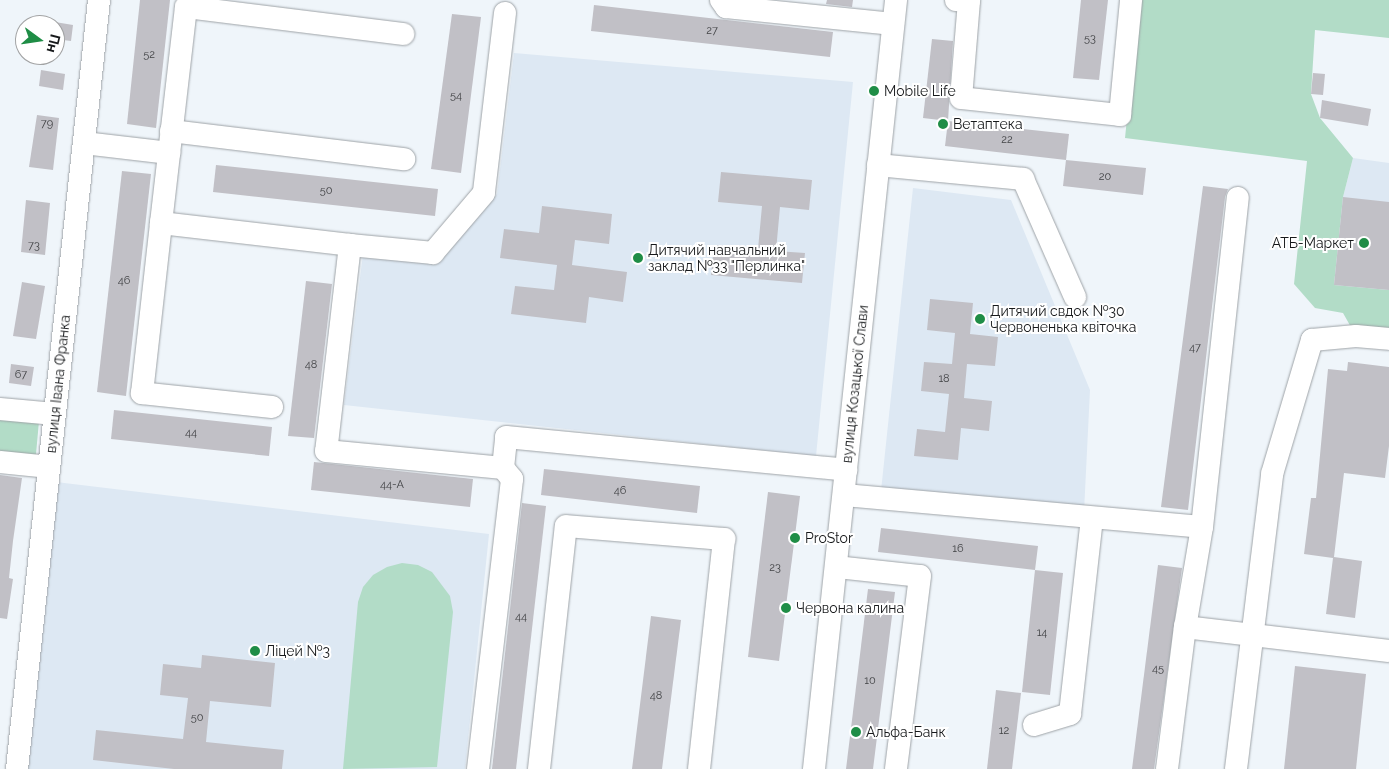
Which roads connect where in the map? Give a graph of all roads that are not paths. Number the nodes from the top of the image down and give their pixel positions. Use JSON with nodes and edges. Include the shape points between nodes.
{"nodes":[{"id":1,"x":100,"y":0,"type":"edge"},
{"id":2,"x":721,"y":0,"type":"edge"},
{"id":3,"x":896,"y":0,"type":"edge"},
{"id":4,"x":956,"y":0,"type":"edge"},
{"id":5,"x":1131,"y":0,"type":"edge"},
{"id":6,"x":505,"y":13,"type":"dead end"},
{"id":7,"x":894,"y":24,"type":"junction"},
{"id":8,"x":404,"y":34,"type":"dead end"},
{"id":9,"x":171,"y":130,"type":"junction"},
{"id":10,"x":84,"y":143,"type":"junction"},
{"id":11,"x":169,"y":153,"type":"junction"},
{"id":12,"x":404,"y":159,"type":"dead end"},
{"id":13,"x":878,"y":165,"type":"junction"},
{"id":14,"x":1238,"y":198,"type":"dead end"},
{"id":15,"x":161,"y":223,"type":"junction"},
{"id":16,"x":350,"y":245,"type":"junction"},
{"id":17,"x":1075,"y":297,"type":"dead end"},
{"id":18,"x":1389,"y":339,"type":"edge"},
{"id":19,"x":272,"y":407,"type":"dead end"},
{"id":20,"x":0,"y":409,"type":"edge"},
{"id":21,"x":55,"y":414,"type":"junction"},
{"id":22,"x":0,"y":462,"type":"edge"},
{"id":23,"x":49,"y":467,"type":"junction"},
{"id":24,"x":503,"y":468,"type":"junction"},
{"id":25,"x":846,"y":470,"type":"junction"},
{"id":26,"x":844,"y":496,"type":"junction"},
{"id":27,"x":1092,"y":518,"type":"junction"},
{"id":28,"x":1202,"y":527,"type":"junction"},
{"id":29,"x":836,"y":567,"type":"junction"},
{"id":30,"x":1185,"y":627,"type":"junction"},
{"id":31,"x":1250,"y":634,"type":"junction"},
{"id":32,"x":1389,"y":651,"type":"edge"},
{"id":33,"x":1034,"y":725,"type":"dead end"},
{"id":34,"x":17,"y":769,"type":"edge"},
{"id":35,"x":478,"y":769,"type":"edge"},
{"id":36,"x":539,"y":769,"type":"edge"},
{"id":37,"x":699,"y":769,"type":"edge"},
{"id":38,"x":814,"y":769,"type":"edge"},
{"id":39,"x":896,"y":769,"type":"edge"},
{"id":40,"x":1167,"y":769,"type":"edge"},
{"id":41,"x":1236,"y":769,"type":"edge"}],
"edges":[{"from":1,"to":10,"type":"street","name":"вулиця Івана Франка"},
{"from":2,"to":7,"type":"street","via":[[726,7]]},
{"from":3,"to":7,"type":"street","name":"вулиця Козацької Слави"},
{"from":4,"to":5,"type":"street","via":[[969,2],[961,98],[1120,115]]},
{"from":6,"to":16,"type":"street","via":[[484,193],[433,253]]},
{"from":7,"to":13,"type":"street","name":"вулиця Козацької Слави"},
{"from":8,"to":9,"type":"street","via":[[186,7]]},
{"from":9,"to":11,"type":"street"},
{"from":9,"to":12,"type":"street"},
{"from":10,"to":11,"type":"street"},
{"from":10,"to":21,"type":"street","name":"вулиця Івана Франка"},
{"from":11,"to":15,"type":"street"},
{"from":13,"to":17,"type":"street","via":[[1023,180]]},
{"from":13,"to":25,"type":"street","name":"вулиця Козацької Слави"},
{"from":14,"to":28,"type":"street"},
{"from":15,"to":16,"type":"street"},
{"from":15,"to":19,"type":"street","via":[[142,393]]},
{"from":16,"to":24,"type":"street","via":[[326,451]]},
{"from":18,"to":31,"type":"street","via":[[1356,336],[1312,340],[1272,474]]},
{"from":20,"to":21,"type":"street"},
{"from":21,"to":23,"type":"street","name":"вулиця Івана Франка"},
{"from":22,"to":23,"type":"street"},
{"from":23,"to":34,"type":"street","name":"вулиця Івана Франка"},
{"from":24,"to":25,"type":"street","via":[[506,437]]},
{"from":24,"to":35,"type":"street","via":[[512,479]]},
{"from":25,"to":26,"type":"street","name":"вулиця Козацької Слави"},
{"from":26,"to":27,"type":"street"},
{"from":26,"to":29,"type":"street","name":"вулиця Козацької Слави"},
{"from":27,"to":28,"type":"street"},
{"from":27,"to":33,"type":"street","via":[[1070,714]]},
{"from":28,"to":30,"type":"street"},
{"from":29,"to":38,"type":"street","name":"вулиця Козацької Слави"},
{"from":29,"to":39,"type":"street","via":[[920,576]]},
{"from":30,"to":31,"type":"street"},
{"from":30,"to":40,"type":"street"},
{"from":31,"to":32,"type":"street"},
{"from":31,"to":41,"type":"street"},
{"from":36,"to":37,"type":"street","via":[[566,526],[724,539]]}]}
